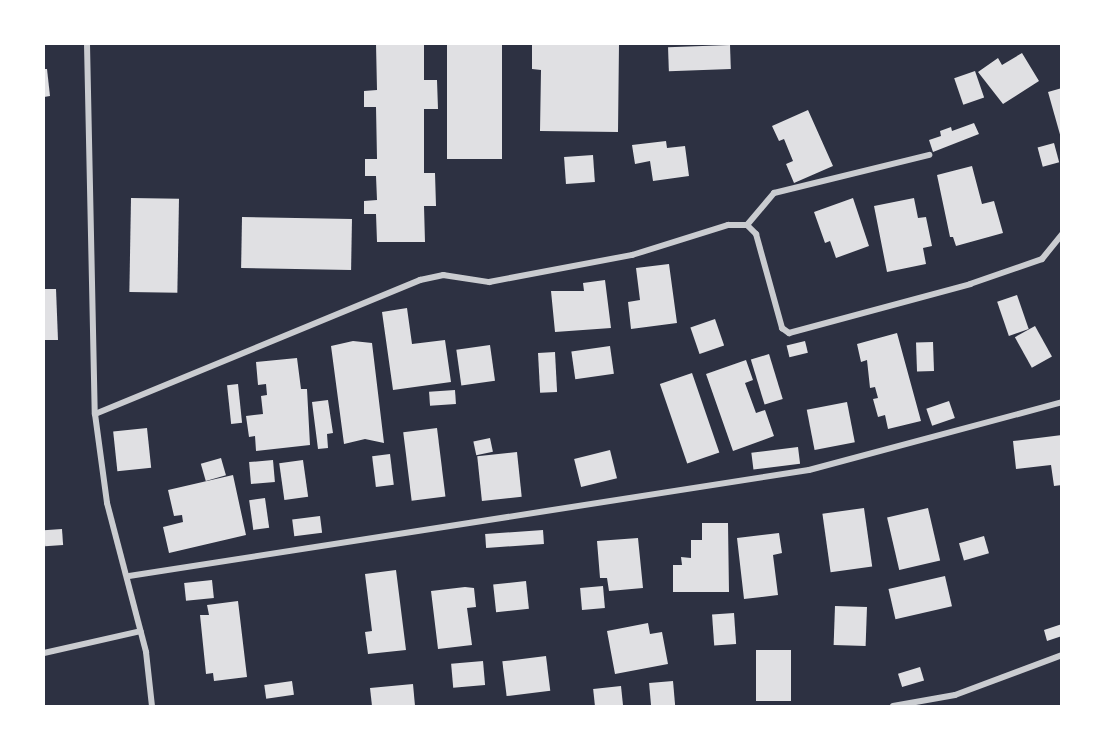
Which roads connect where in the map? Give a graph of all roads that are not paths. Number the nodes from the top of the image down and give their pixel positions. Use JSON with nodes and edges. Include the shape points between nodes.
{"nodes":[{"id":1,"x":87,"y":44,"type":"edge"},
{"id":2,"x":929,"y":155,"type":"dead end"},
{"id":3,"x":747,"y":225,"type":"junction"},
{"id":4,"x":1062,"y":234,"type":"edge"},
{"id":5,"x":1062,"y":402,"type":"edge"},
{"id":6,"x":95,"y":414,"type":"junction"},
{"id":7,"x":129,"y":576,"type":"junction"},
{"id":8,"x":141,"y":631,"type":"junction"},
{"id":9,"x":44,"y":652,"type":"edge"},
{"id":10,"x":1062,"y":655,"type":"edge"},
{"id":11,"x":152,"y":706,"type":"edge"},
{"id":12,"x":893,"y":706,"type":"edge"}],
"edges":[{"from":1,"to":6,"type":"street"},
{"from":2,"to":3,"type":"street","via":[[774,193]]},
{"from":3,"to":4,"type":"street","via":[[756,234],[782,328],[789,333],[970,284],[1042,259]]},
{"from":3,"to":6,"type":"street","via":[[728,225],[632,255],[489,282],[443,275],[420,280]]},
{"from":5,"to":7,"type":"street","via":[[809,470]]},
{"from":6,"to":7,"type":"street","via":[[107,503]]},
{"from":7,"to":8,"type":"street"},
{"from":8,"to":9,"type":"street"},
{"from":8,"to":11,"type":"street"},
{"from":10,"to":12,"type":"street","via":[[955,695]]}]}
